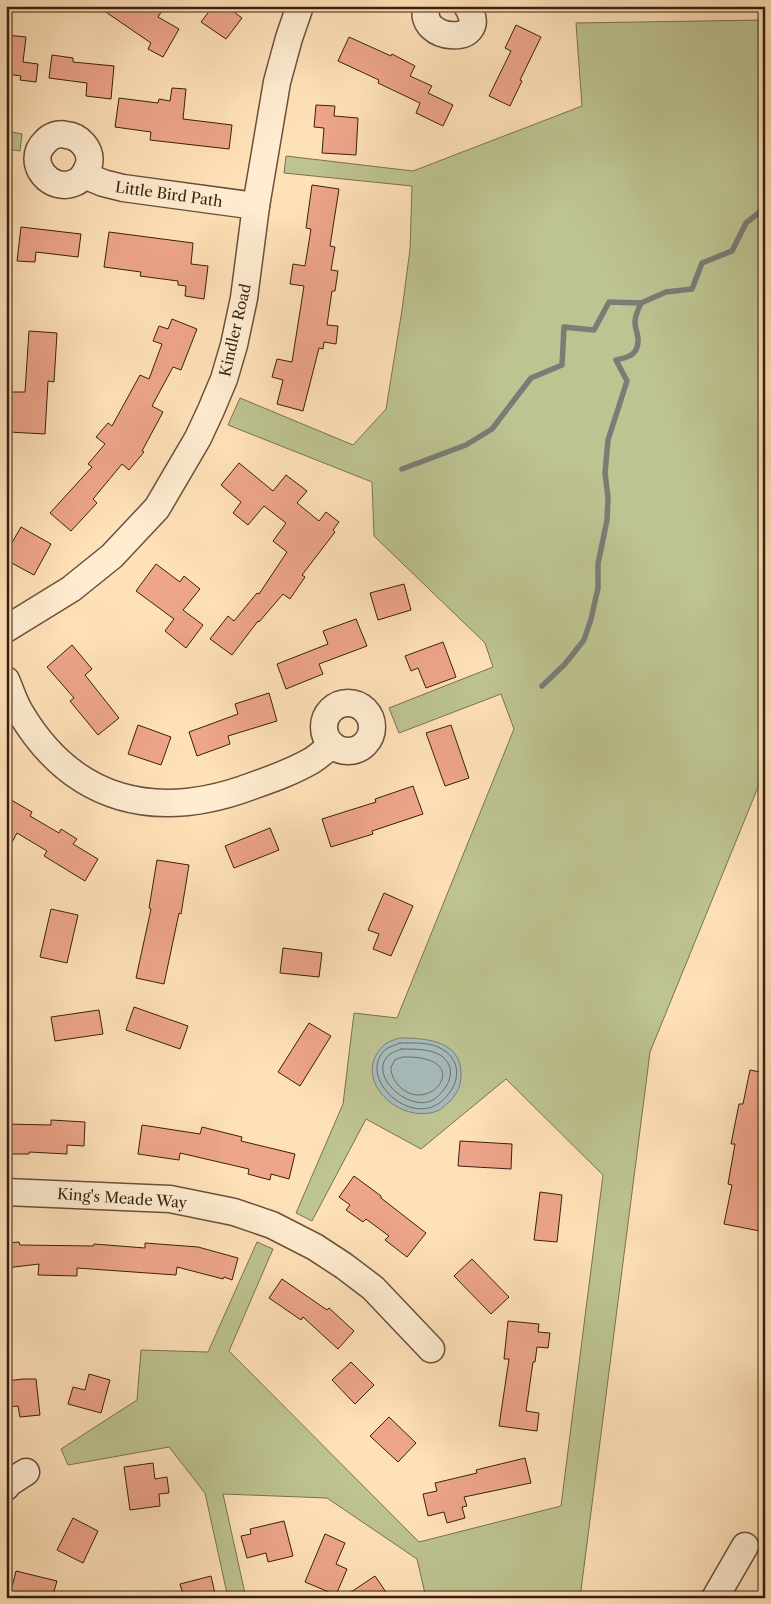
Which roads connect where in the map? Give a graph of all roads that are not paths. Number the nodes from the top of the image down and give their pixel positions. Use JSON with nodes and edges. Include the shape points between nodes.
{"nodes":[{"id":1,"x":300,"y":6,"type":"edge"},
{"id":2,"x":427,"y":6,"type":"edge"},
{"id":3,"x":467,"y":6,"type":"edge"},
{"id":4,"x":84,"y":175,"type":"dead end"},
{"id":5,"x":256,"y":206,"type":"junction"},
{"id":6,"x":6,"y":629,"type":"edge"},
{"id":7,"x":6,"y":680,"type":"edge"},
{"id":8,"x":332,"y":745,"type":"dead end"},
{"id":9,"x":6,"y":1192,"type":"edge"},
{"id":10,"x":431,"y":1349,"type":"dead end"},
{"id":11,"x":745,"y":1546,"type":"dead end"},
{"id":12,"x":715,"y":1598,"type":"edge"}],
"edges":[{"from":1,"to":5,"type":"street","name":"Kindler Road","via":[[277,82]]},
{"from":2,"to":3,"type":"street","via":[[427,20],[433,29],[460,36],[468,32],[472,22]]},
{"from":4,"to":5,"type":"street","name":"Little Bird Path","via":[[103,184],[123,188]]},
{"from":5,"to":6,"type":"street","name":"Kindler Road","via":[[244,298],[234,345],[212,410],[189,454],[157,508],[112,556],[71,589]]},
{"from":7,"to":8,"type":"street","via":[[19,710],[39,740],[60,762],[83,780],[139,802],[173,804],[230,794],[283,775]]},
{"from":9,"to":10,"type":"street","name":"King's Meade Way","via":[[170,1200],[234,1212],[272,1225],[315,1247],[373,1288]]},
{"from":11,"to":12,"type":"street"}]}
